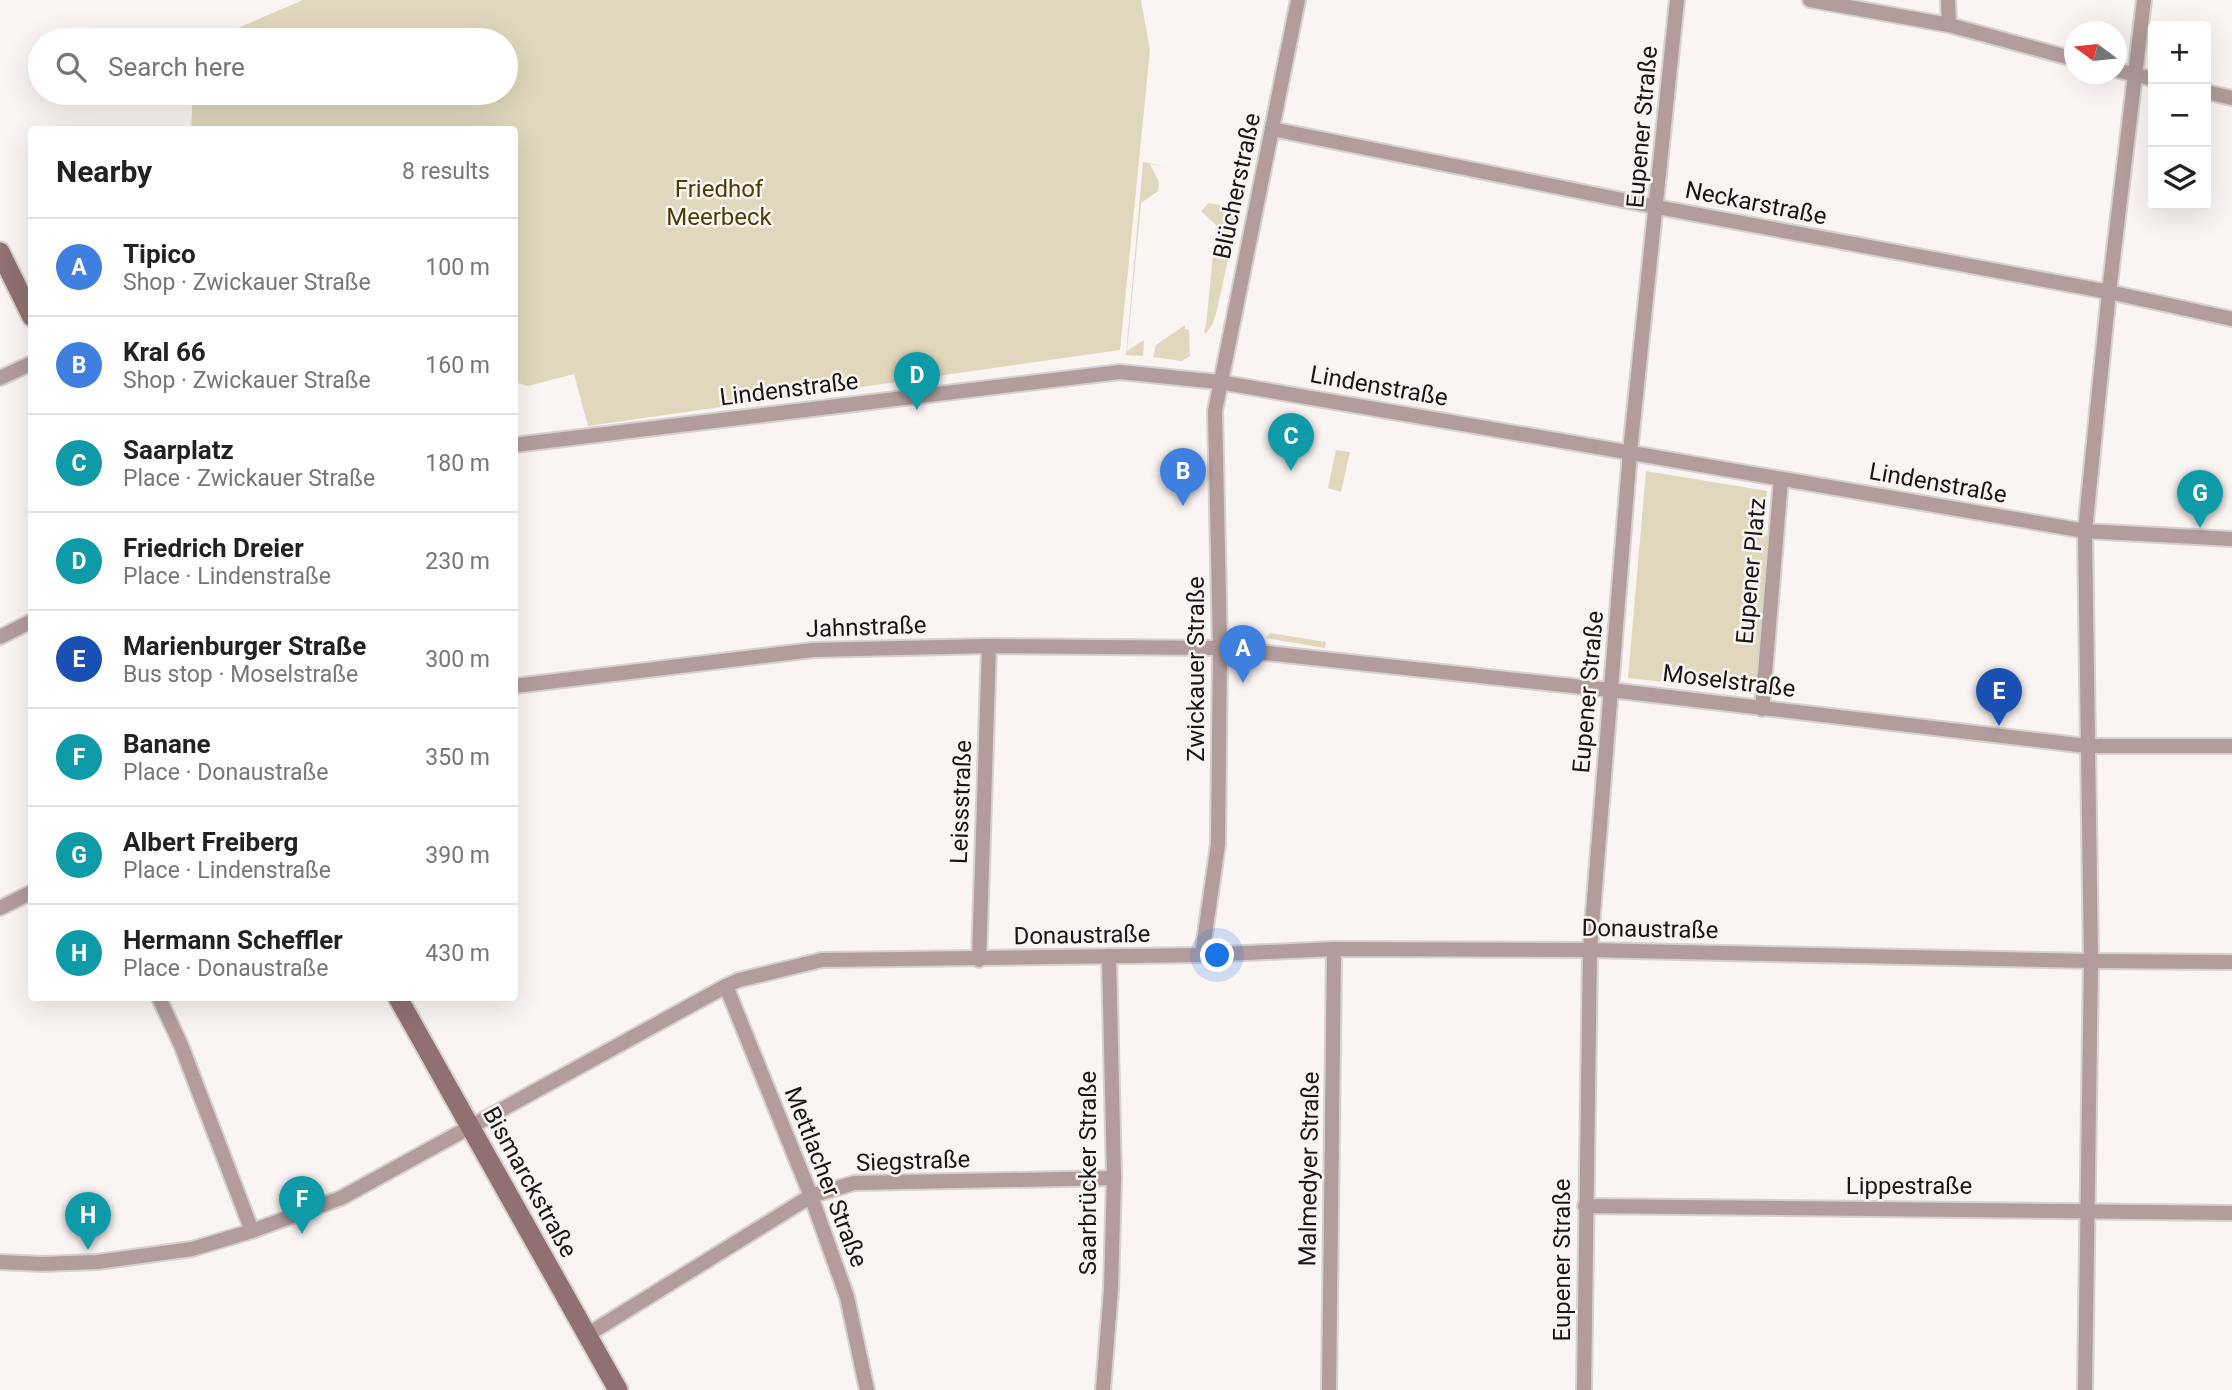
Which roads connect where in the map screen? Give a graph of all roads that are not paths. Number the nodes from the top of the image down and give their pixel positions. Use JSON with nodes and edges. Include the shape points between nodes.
{"nodes":[{"id":1,"x":1297,"y":0,"type":"edge"},
{"id":2,"x":1677,"y":0,"type":"edge"},
{"id":3,"x":1810,"y":0,"type":"edge"},
{"id":4,"x":1948,"y":0,"type":"edge"},
{"id":5,"x":2144,"y":0,"type":"edge"},
{"id":6,"x":1949,"y":25,"type":"junction"},
{"id":7,"x":2064,"y":56,"type":"edge"},
{"id":8,"x":2127,"y":73,"type":"edge"},
{"id":9,"x":2134,"y":75,"type":"junction"},
{"id":10,"x":2148,"y":78,"type":"edge"},
{"id":11,"x":2211,"y":93,"type":"edge"},
{"id":12,"x":2232,"y":98,"type":"edge"},
{"id":13,"x":1272,"y":130,"type":"junction"},
{"id":14,"x":1657,"y":207,"type":"junction"},
{"id":15,"x":0,"y":253,"type":"edge"},
{"id":16,"x":2109,"y":292,"type":"junction"},
{"id":17,"x":28,"y":309,"type":"edge"},
{"id":18,"x":2232,"y":319,"type":"edge"},
{"id":19,"x":28,"y":365,"type":"edge"},
{"id":20,"x":0,"y":378,"type":"edge"},
{"id":21,"x":1219,"y":382,"type":"junction"},
{"id":22,"x":518,"y":445,"type":"edge"},
{"id":23,"x":1630,"y":452,"type":"junction"},
{"id":24,"x":1781,"y":479,"type":"junction"},
{"id":25,"x":2085,"y":531,"type":"junction"},
{"id":26,"x":2232,"y":539,"type":"edge"},
{"id":27,"x":28,"y":623,"type":"edge"},
{"id":28,"x":0,"y":637,"type":"edge"},
{"id":29,"x":989,"y":646,"type":"junction"},
{"id":30,"x":1220,"y":648,"type":"junction"},
{"id":31,"x":518,"y":686,"type":"edge"},
{"id":32,"x":1610,"y":690,"type":"junction"},
{"id":33,"x":1762,"y":709,"type":"junction"},
{"id":34,"x":2087,"y":746,"type":"junction"},
{"id":35,"x":2232,"y":746,"type":"edge"},
{"id":36,"x":28,"y":894,"type":"edge"},
{"id":37,"x":0,"y":908,"type":"edge"},
{"id":38,"x":1334,"y":948,"type":"junction"},
{"id":39,"x":1590,"y":950,"type":"junction"},
{"id":40,"x":1202,"y":955,"type":"junction"},
{"id":41,"x":1109,"y":956,"type":"junction"},
{"id":42,"x":979,"y":960,"type":"junction"},
{"id":43,"x":2091,"y":961,"type":"junction"},
{"id":44,"x":2232,"y":962,"type":"edge"},
{"id":45,"x":726,"y":986,"type":"junction"},
{"id":46,"x":160,"y":1001,"type":"edge"},
{"id":47,"x":400,"y":1001,"type":"edge"},
{"id":48,"x":471,"y":1125,"type":"junction"},
{"id":49,"x":1114,"y":1178,"type":"junction"},
{"id":50,"x":811,"y":1196,"type":"junction"},
{"id":51,"x":1585,"y":1206,"type":"junction"},
{"id":52,"x":2087,"y":1210,"type":"junction"},
{"id":53,"x":2232,"y":1213,"type":"edge"},
{"id":54,"x":252,"y":1231,"type":"junction"},
{"id":55,"x":0,"y":1262,"type":"edge"},
{"id":56,"x":587,"y":1335,"type":"junction"},
{"id":57,"x":618,"y":1390,"type":"edge"},
{"id":58,"x":866,"y":1390,"type":"edge"},
{"id":59,"x":1103,"y":1390,"type":"edge"},
{"id":60,"x":1329,"y":1390,"type":"edge"},
{"id":61,"x":1584,"y":1390,"type":"edge"},
{"id":62,"x":2085,"y":1390,"type":"edge"}],
"edges":[{"from":1,"to":13,"type":"street","name":"Blücherstraße"},
{"from":2,"to":14,"type":"street","name":"Eupener Straße"},
{"from":3,"to":6,"type":"street"},
{"from":4,"to":6,"type":"street"},
{"from":5,"to":9,"type":"street"},
{"from":6,"to":7,"type":"street"},
{"from":8,"to":9,"type":"street"},
{"from":9,"to":10,"type":"street"},
{"from":9,"to":16,"type":"street"},
{"from":11,"to":12,"type":"street"},
{"from":13,"to":14,"type":"street","name":"Neckarstraße"},
{"from":13,"to":21,"type":"street","name":"Blücherstraße"},
{"from":14,"to":16,"type":"street","name":"Neckarstraße"},
{"from":14,"to":23,"type":"street","name":"Eupener Straße"},
{"from":15,"to":17,"type":"main road"},
{"from":16,"to":18,"type":"street","name":"Neckarstraße"},
{"from":16,"to":25,"type":"street"},
{"from":19,"to":20,"type":"street"},
{"from":21,"to":22,"type":"street","name":"Lindenstraße","via":[[1120,372]]},
{"from":21,"to":23,"type":"street","name":"Lindenstraße"},
{"from":21,"to":30,"type":"street","name":"Zwickauer Straße","via":[[1215,411]]},
{"from":23,"to":24,"type":"street","name":"Lindenstraße"},
{"from":23,"to":32,"type":"street","name":"Eupener Straße"},
{"from":24,"to":25,"type":"street","name":"Lindenstraße"},
{"from":24,"to":33,"type":"street","name":"Eupener Platz"},
{"from":25,"to":26,"type":"street","name":"Lindenstraße"},
{"from":25,"to":34,"type":"street"},
{"from":27,"to":28,"type":"street"},
{"from":29,"to":30,"type":"street","name":"Jahnstraße"},
{"from":29,"to":31,"type":"street","name":"Jahnstraße","via":[[813,650]]},
{"from":29,"to":42,"type":"street","name":"Leissstraße"},
{"from":30,"to":32,"type":"street","name":"Moselstraße"},
{"from":30,"to":40,"type":"street","name":"Zwickauer Straße","via":[[1218,844]]},
{"from":32,"to":33,"type":"street","name":"Moselstraße"},
{"from":32,"to":39,"type":"street","name":"Eupener Straße"},
{"from":33,"to":34,"type":"street","name":"Moselstraße"},
{"from":34,"to":35,"type":"street","name":"Moselstraße"},
{"from":34,"to":43,"type":"street"},
{"from":36,"to":37,"type":"street"},
{"from":38,"to":39,"type":"street","name":"Donaustraße"},
{"from":38,"to":40,"type":"street","name":"Donaustraße"},
{"from":38,"to":60,"type":"street","name":"Malmedyer Straße"},
{"from":39,"to":43,"type":"street","name":"Donaustraße"},
{"from":39,"to":51,"type":"street","name":"Eupener Straße"},
{"from":40,"to":41,"type":"street","name":"Donaustraße"},
{"from":41,"to":42,"type":"street","name":"Donaustraße"},
{"from":41,"to":49,"type":"street","name":"Saarbrücker Straße"},
{"from":42,"to":45,"type":"street","name":"Donaustraße","via":[[822,960]]},
{"from":43,"to":44,"type":"street","name":"Donaustraße"},
{"from":43,"to":52,"type":"street"},
{"from":45,"to":48,"type":"street","name":"Donaustraße"},
{"from":45,"to":50,"type":"street","name":"Mettlacher Straße"},
{"from":46,"to":54,"type":"street"},
{"from":47,"to":48,"type":"main road","name":"Bismarckstraße"},
{"from":48,"to":54,"type":"street","name":"Donaustraße","via":[[341,1198]]},
{"from":48,"to":56,"type":"main road","name":"Bismarckstraße"},
{"from":49,"to":50,"type":"street","name":"Siegstraße","via":[[854,1183]]},
{"from":49,"to":59,"type":"street","name":"Saarbrücker Straße"},
{"from":50,"to":56,"type":"street","name":"Siegstraße"},
{"from":50,"to":58,"type":"street","name":"Mettlacher Straße","via":[[847,1297]]},
{"from":51,"to":52,"type":"street","name":"Lippestraße"},
{"from":51,"to":61,"type":"street","name":"Eupener Straße"},
{"from":52,"to":53,"type":"street","name":"Lippestraße"},
{"from":52,"to":62,"type":"street"},
{"from":54,"to":55,"type":"street","name":"Donaustraße","via":[[192,1249],[97,1262]]},
{"from":56,"to":57,"type":"main road","name":"Bismarckstraße"}]}
